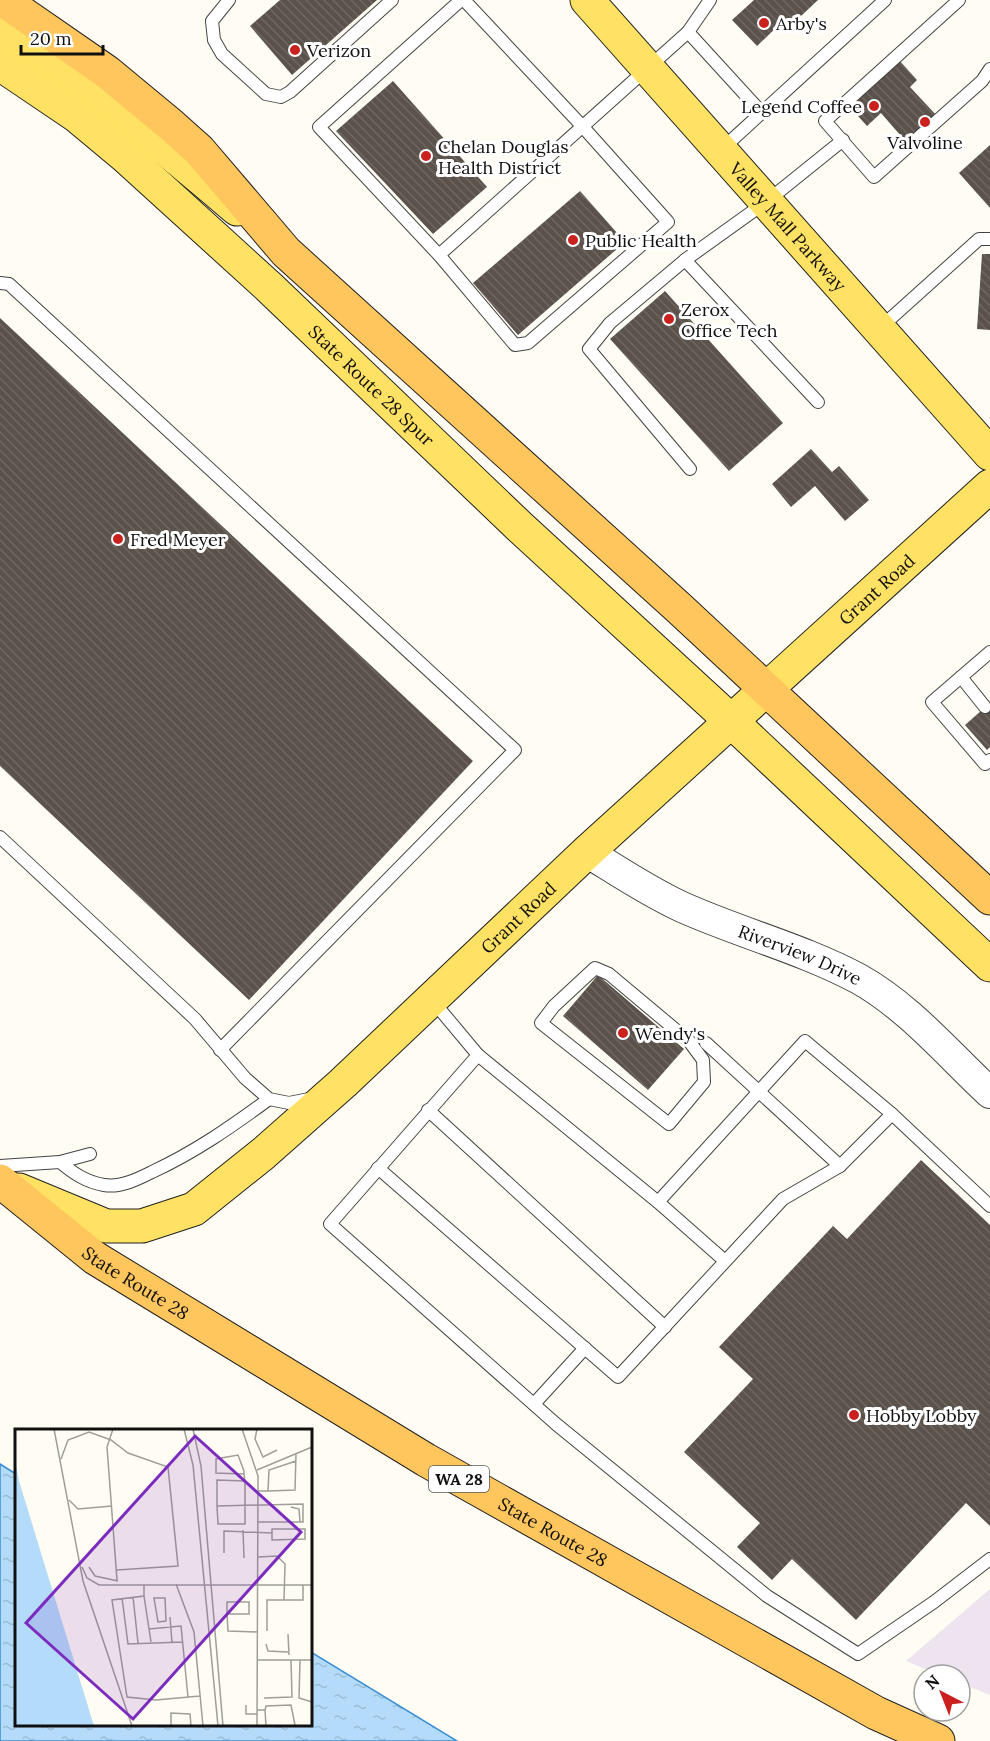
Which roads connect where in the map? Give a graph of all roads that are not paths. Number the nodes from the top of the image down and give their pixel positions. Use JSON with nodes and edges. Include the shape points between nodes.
{"nodes":[{"id":1,"x":3,"y":0,"type":"edge"},
{"id":2,"x":229,"y":0,"type":"edge"},
{"id":3,"x":392,"y":0,"type":"edge"},
{"id":4,"x":463,"y":0,"type":"edge"},
{"id":5,"x":586,"y":0,"type":"edge"},
{"id":6,"x":710,"y":0,"type":"edge"},
{"id":7,"x":958,"y":0,"type":"edge"},
{"id":8,"x":882,"y":1,"type":"edge"},
{"id":9,"x":0,"y":29,"type":"edge"},
{"id":10,"x":688,"y":32,"type":"junction"},
{"id":11,"x":0,"y":64,"type":"edge"},
{"id":12,"x":648,"y":69,"type":"junction"},
{"id":13,"x":990,"y":69,"type":"edge"},
{"id":14,"x":762,"y":113,"type":"junction"},
{"id":15,"x":583,"y":127,"type":"junction"},
{"id":16,"x":843,"y":140,"type":"junction"},
{"id":17,"x":720,"y":150,"type":"junction"},
{"id":18,"x":766,"y":202,"type":"junction"},
{"id":19,"x":990,"y":240,"type":"edge"},
{"id":20,"x":286,"y":252,"type":"junction"},
{"id":21,"x":439,"y":255,"type":"junction"},
{"id":22,"x":685,"y":260,"type":"junction"},
{"id":23,"x":0,"y":283,"type":"edge"},
{"id":24,"x":880,"y":329,"type":"junction"},
{"id":25,"x":818,"y":402,"type":"dead end"},
{"id":26,"x":990,"y":454,"type":"edge"},
{"id":27,"x":690,"y":469,"type":"dead end"},
{"id":28,"x":990,"y":486,"type":"edge"},
{"id":29,"x":990,"y":653,"type":"edge"},
{"id":30,"x":961,"y":678,"type":"junction"},
{"id":31,"x":766,"y":688,"type":"junction"},
{"id":32,"x":985,"y":707,"type":"dead end"},
{"id":33,"x":731,"y":721,"type":"junction"},
{"id":34,"x":988,"y":765,"type":"edge"},
{"id":35,"x":0,"y":837,"type":"edge"},
{"id":36,"x":587,"y":852,"type":"junction"},
{"id":37,"x":990,"y":898,"type":"edge"},
{"id":38,"x":990,"y":965,"type":"edge"},
{"id":39,"x":431,"y":999,"type":"junction"},
{"id":40,"x":706,"y":1043,"type":"dead end"},
{"id":41,"x":220,"y":1050,"type":"junction"},
{"id":42,"x":478,"y":1055,"type":"junction"},
{"id":43,"x":343,"y":1083,"type":"junction"},
{"id":44,"x":759,"y":1091,"type":"junction"},
{"id":45,"x":990,"y":1093,"type":"edge"},
{"id":46,"x":269,"y":1099,"type":"junction"},
{"id":47,"x":428,"y":1110,"type":"junction"},
{"id":48,"x":892,"y":1114,"type":"junction"},
{"id":49,"x":669,"y":1124,"type":"joint"},
{"id":50,"x":90,"y":1154,"type":"dead end"},
{"id":51,"x":60,"y":1162,"type":"junction"},
{"id":52,"x":0,"y":1166,"type":"edge"},
{"id":53,"x":840,"y":1166,"type":"junction"},
{"id":54,"x":378,"y":1168,"type":"junction"},
{"id":55,"x":0,"y":1182,"type":"edge"},
{"id":56,"x":658,"y":1202,"type":"junction"},
{"id":57,"x":990,"y":1206,"type":"edge"},
{"id":58,"x":725,"y":1261,"type":"junction"},
{"id":59,"x":664,"y":1327,"type":"junction"},
{"id":60,"x":585,"y":1348,"type":"junction"},
{"id":61,"x":534,"y":1404,"type":"junction"},
{"id":62,"x":990,"y":1559,"type":"edge"},
{"id":63,"x":938,"y":1741,"type":"edge"}],
"edges":[{"from":1,"to":20,"type":"highway","via":[[107,72],[171,125],[199,150]]},
{"from":2,"to":3,"type":"lane","via":[[212,21],[214,40],[222,54],[266,94],[281,97]]},
{"from":4,"to":15,"type":"lane"},
{"from":4,"to":21,"type":"lane","via":[[319,127]]},
{"from":5,"to":12,"type":"main road","name":"Valley Mall Parkway"},
{"from":6,"to":10,"type":"lane"},
{"from":7,"to":16,"type":"lane","via":[[825,121]]},
{"from":8,"to":14,"type":"lane"},
{"from":9,"to":20,"type":"main road","via":[[124,114]]},
{"from":10,"to":12,"type":"lane"},
{"from":10,"to":14,"type":"lane"},
{"from":11,"to":33,"type":"main road","name":"State Route 28 Spur","via":[[77,116],[125,156]]},
{"from":12,"to":15,"type":"lane"},
{"from":12,"to":17,"type":"main road","name":"Valley Mall Parkway"},
{"from":13,"to":16,"type":"lane","via":[[982,81],[873,177]]},
{"from":14,"to":17,"type":"lane"},
{"from":15,"to":21,"type":"lane"},
{"from":15,"to":21,"type":"lane","via":[[668,222],[528,343],[515,345]]},
{"from":16,"to":18,"type":"lane"},
{"from":17,"to":18,"type":"main road","name":"Valley Mall Parkway"},
{"from":18,"to":22,"type":"lane"},
{"from":18,"to":24,"type":"main road","name":"Valley Mall Parkway"},
{"from":19,"to":24,"type":"lane","via":[[979,239]]},
{"from":20,"to":31,"type":"highway"},
{"from":22,"to":25,"type":"lane"},
{"from":22,"to":27,"type":"lane","via":[[610,323],[589,349]]},
{"from":23,"to":41,"type":"lane","via":[[18,292],[515,750]]},
{"from":24,"to":26,"type":"main road","name":"Valley Mall Parkway"},
{"from":28,"to":31,"type":"main road","name":"Grant Road"},
{"from":29,"to":30,"type":"lane"},
{"from":30,"to":32,"type":"lane"},
{"from":30,"to":34,"type":"lane","via":[[932,702]]},
{"from":31,"to":33,"type":"main road","name":"Grant Road"},
{"from":31,"to":37,"type":"highway"},
{"from":33,"to":36,"type":"main road","name":"Grant Road"},
{"from":33,"to":38,"type":"main road","name":"State Route 28 Spur"},
{"from":35,"to":41,"type":"lane","via":[[195,1019]]},
{"from":36,"to":39,"type":"main road","name":"Grant Road"},
{"from":36,"to":45,"type":"street","name":"Riverview Drive","via":[[681,907],[810,956],[860,980],[901,1008]]},
{"from":39,"to":42,"type":"lane"},
{"from":39,"to":43,"type":"main road","name":"Grant Road"},
{"from":40,"to":44,"type":"lane"},
{"from":41,"to":46,"type":"lane"},
{"from":42,"to":47,"type":"lane"},
{"from":42,"to":56,"type":"lane"},
{"from":43,"to":46,"type":"lane","via":[[305,1100],[289,1103]]},
{"from":43,"to":55,"type":"main road","name":"Grant Road","via":[[194,1209],[142,1226],[106,1226]]},
{"from":44,"to":48,"type":"lane","via":[[805,1041]]},
{"from":44,"to":53,"type":"lane"},
{"from":44,"to":56,"type":"lane"},
{"from":46,"to":51,"type":"lane","via":[[216,1138],[132,1181],[105,1186],[76,1176]]},
{"from":47,"to":54,"type":"lane"},
{"from":47,"to":59,"type":"lane"},
{"from":48,"to":53,"type":"lane"},
{"from":48,"to":57,"type":"lane"},
{"from":49,"to":49,"type":"lane","via":[[705,1082],[703,1060],[689,1041],[609,974],[595,968],[541,1023]]},
{"from":50,"to":51,"type":"lane"},
{"from":51,"to":52,"type":"lane"},
{"from":53,"to":58,"type":"lane","via":[[783,1199]]},
{"from":54,"to":60,"type":"lane"},
{"from":54,"to":61,"type":"lane","via":[[330,1224]]},
{"from":55,"to":63,"type":"highway","name":"State Route 28","number":"WA 28","via":[[95,1258],[426,1460],[876,1713]]},
{"from":56,"to":58,"type":"lane"},
{"from":58,"to":59,"type":"lane"},
{"from":59,"to":60,"type":"lane","via":[[618,1377]]},
{"from":60,"to":61,"type":"lane"},
{"from":61,"to":62,"type":"lane","via":[[767,1596],[858,1653]]}]}
